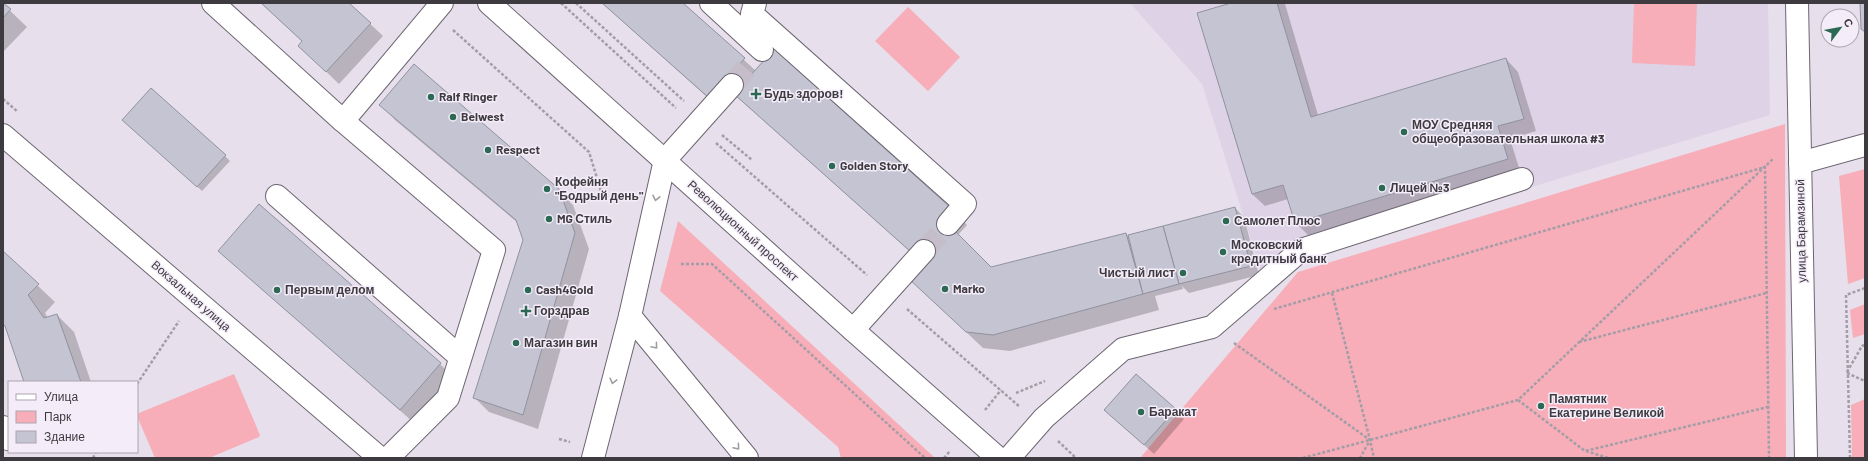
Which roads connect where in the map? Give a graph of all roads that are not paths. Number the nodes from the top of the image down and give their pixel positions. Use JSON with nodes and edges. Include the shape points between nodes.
{"nodes":[{"id":1,"x":213,"y":3,"type":"edge"},
{"id":2,"x":489,"y":3,"type":"edge"},
{"id":3,"x":711,"y":3,"type":"edge"},
{"id":4,"x":1797,"y":3,"type":"edge"},
{"id":5,"x":438,"y":8,"type":"edge"},
{"id":6,"x":749,"y":15,"type":"edge"},
{"id":7,"x":732,"y":84,"type":"tunnel mouth"},
{"id":8,"x":343,"y":121,"type":"junction"},
{"id":9,"x":3,"y":135,"type":"edge"},
{"id":10,"x":1865,"y":145,"type":"edge"},
{"id":11,"x":665,"y":160,"type":"junction"},
{"id":12,"x":1800,"y":163,"type":"junction"},
{"id":13,"x":1522,"y":179,"type":"dead end"},
{"id":14,"x":277,"y":196,"type":"dead end"},
{"id":15,"x":948,"y":224,"type":"tunnel mouth"},
{"id":16,"x":924,"y":251,"type":"tunnel mouth"},
{"id":17,"x":630,"y":316,"type":"junction"},
{"id":18,"x":853,"y":330,"type":"junction"},
{"id":19,"x":460,"y":357,"type":"junction"},
{"id":20,"x":595,"y":455,"type":"edge"},
{"id":21,"x":380,"y":458,"type":"edge"},
{"id":22,"x":388,"y":458,"type":"edge"},
{"id":23,"x":747,"y":458,"type":"edge"},
{"id":24,"x":998,"y":458,"type":"edge"},
{"id":25,"x":1009,"y":458,"type":"edge"},
{"id":26,"x":1806,"y":458,"type":"edge"}],
"edges":[{"from":1,"to":8,"type":"street"},
{"from":2,"to":11,"type":"street","name":"Революционный проспект"},
{"from":3,"to":6,"type":"street"},
{"from":4,"to":12,"type":"street","name":"улица Барамзиной"},
{"from":5,"to":8,"type":"street"},
{"from":6,"to":15,"type":"street","via":[[763,49],[965,204]]},
{"from":7,"to":11,"type":"street"},
{"from":8,"to":19,"type":"street","via":[[494,250]]},
{"from":9,"to":21,"type":"street","name":"Вокзальная улица"},
{"from":10,"to":12,"type":"street"},
{"from":11,"to":17,"type":"street","one_way":true},
{"from":11,"to":18,"type":"street","name":"Революционный проспект"},
{"from":12,"to":26,"type":"street","name":"улица Барамзиной"},
{"from":13,"to":25,"type":"street","via":[[1302,250],[1212,327],[1123,349],[1044,418]]},
{"from":14,"to":19,"type":"street"},
{"from":16,"to":18,"type":"street"},
{"from":17,"to":20,"type":"street","one_way":true},
{"from":17,"to":23,"type":"street","one_way":true},
{"from":18,"to":24,"type":"street","name":"Революционный проспект"},
{"from":19,"to":22,"type":"street","via":[[448,398]]}]}
